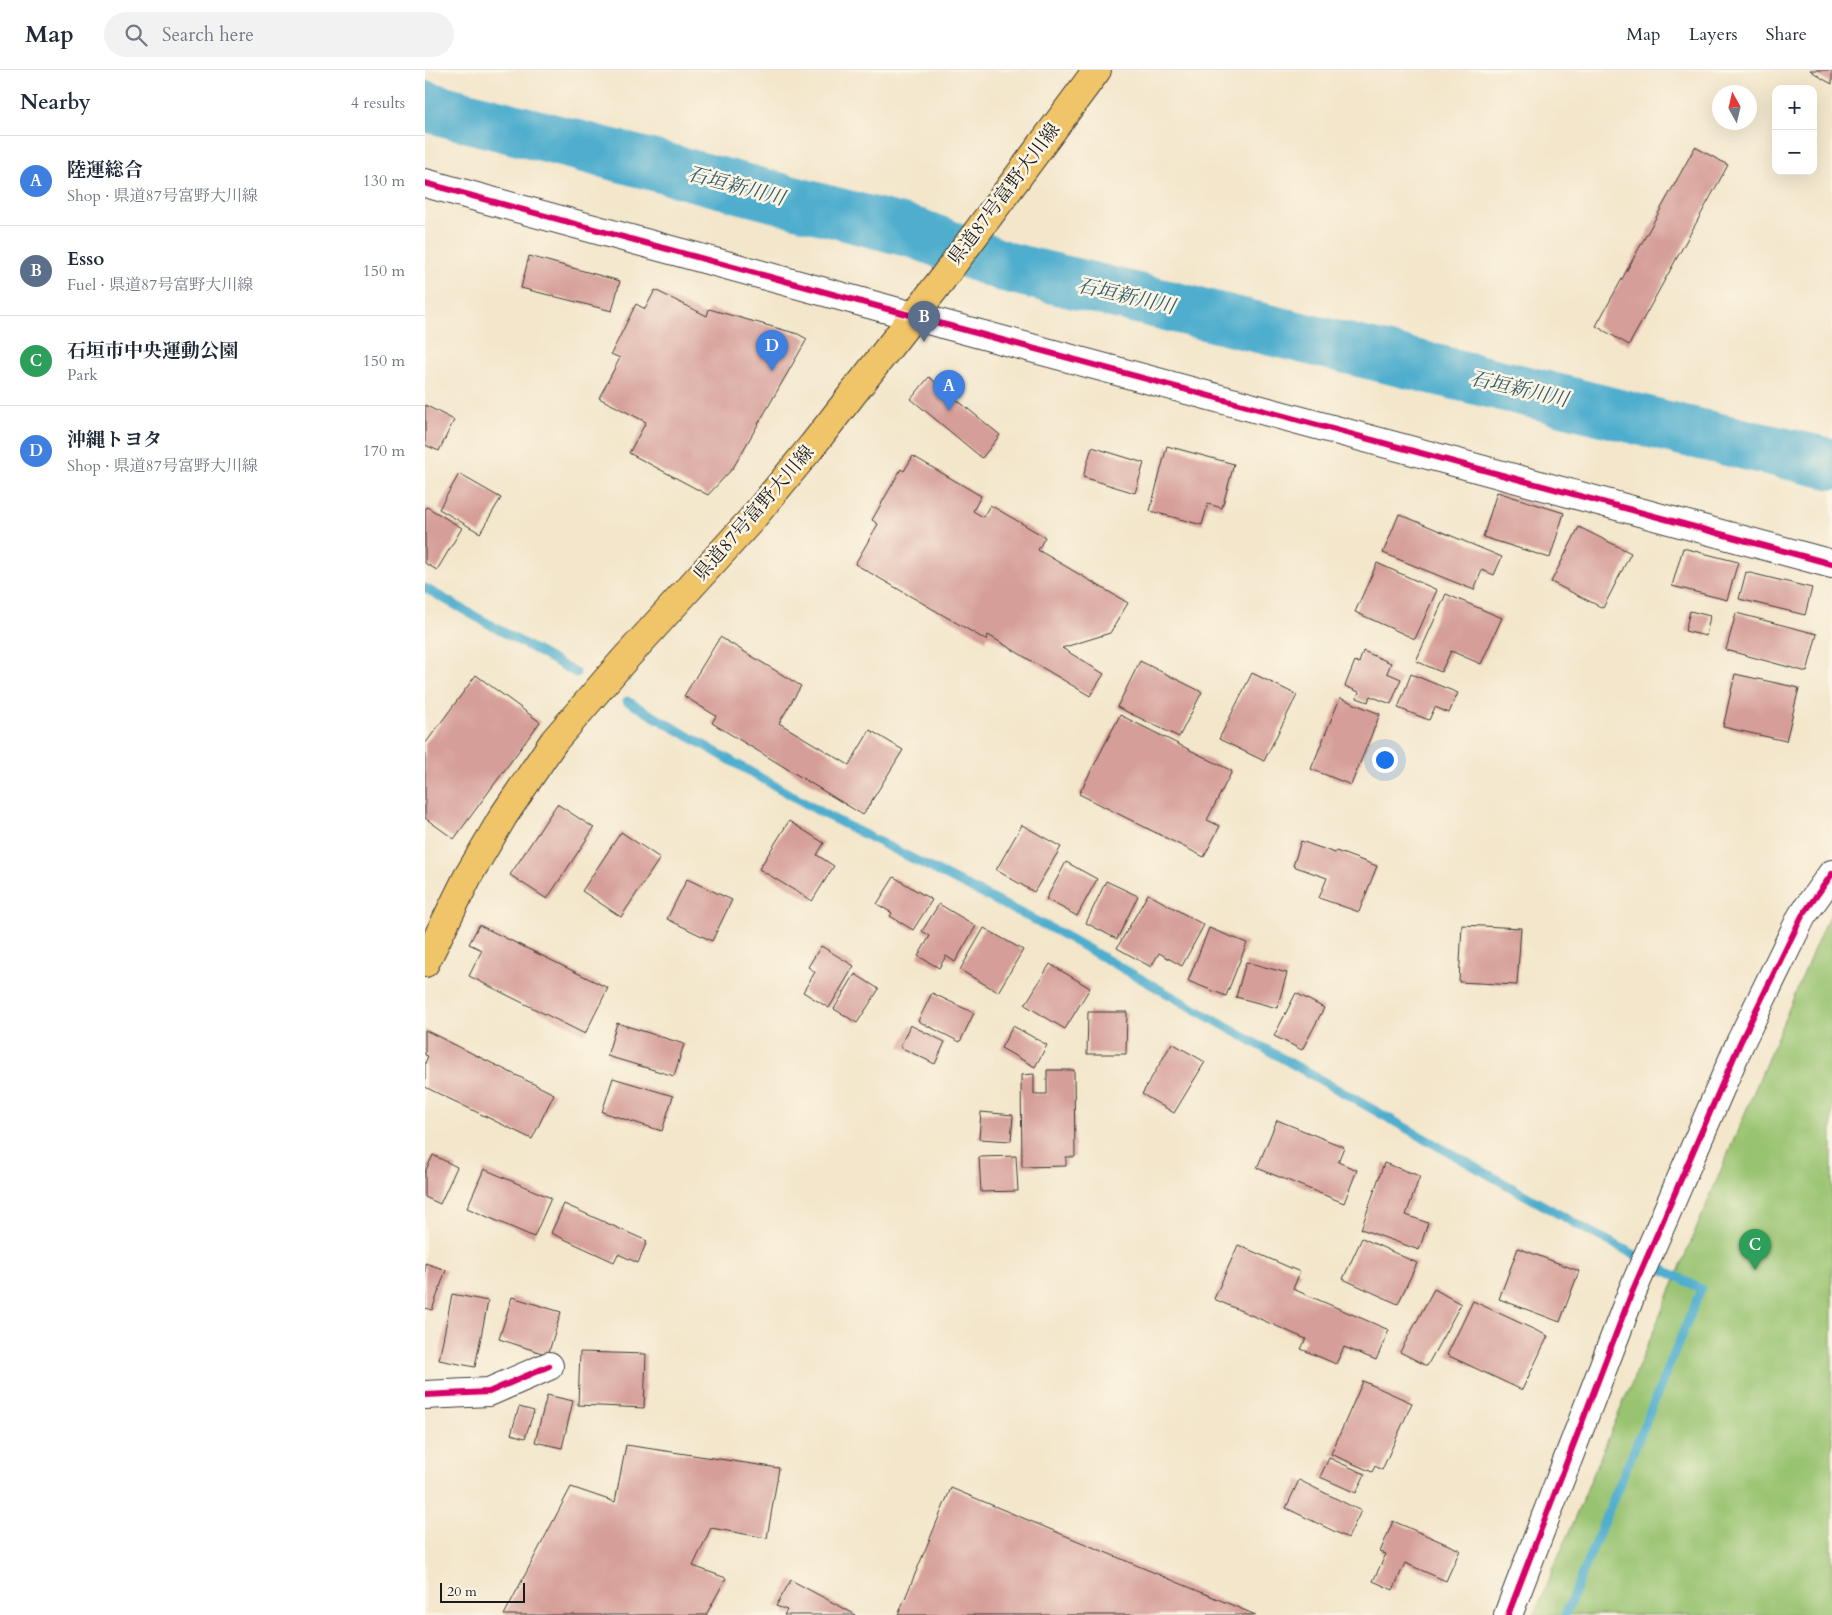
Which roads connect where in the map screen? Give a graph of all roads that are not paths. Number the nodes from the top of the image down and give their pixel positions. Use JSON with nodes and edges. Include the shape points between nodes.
{"nodes":[{"id":1,"x":1097,"y":70,"type":"edge"},
{"id":2,"x":425,"y":183,"type":"edge"},
{"id":3,"x":913,"y":316,"type":"junction"},
{"id":4,"x":1832,"y":564,"type":"edge"},
{"id":5,"x":1832,"y":874,"type":"edge"},
{"id":6,"x":425,"y":963,"type":"edge"},
{"id":7,"x":549,"y":1366,"type":"dead end"},
{"id":8,"x":425,"y":1395,"type":"edge"},
{"id":9,"x":1508,"y":1615,"type":"edge"}],
"edges":[{"from":1,"to":3,"type":"main road","name":"県道87号富野大川線"},
{"from":2,"to":3,"type":"street"},
{"from":3,"to":4,"type":"street"},
{"from":3,"to":6,"type":"main road","name":"県道87号富野大川線","via":[[751,520],[554,741],[468,876]]},
{"from":5,"to":9,"type":"street","via":[[1802,916],[1740,1043],[1632,1292]]},
{"from":7,"to":8,"type":"street","via":[[489,1392]]}]}
